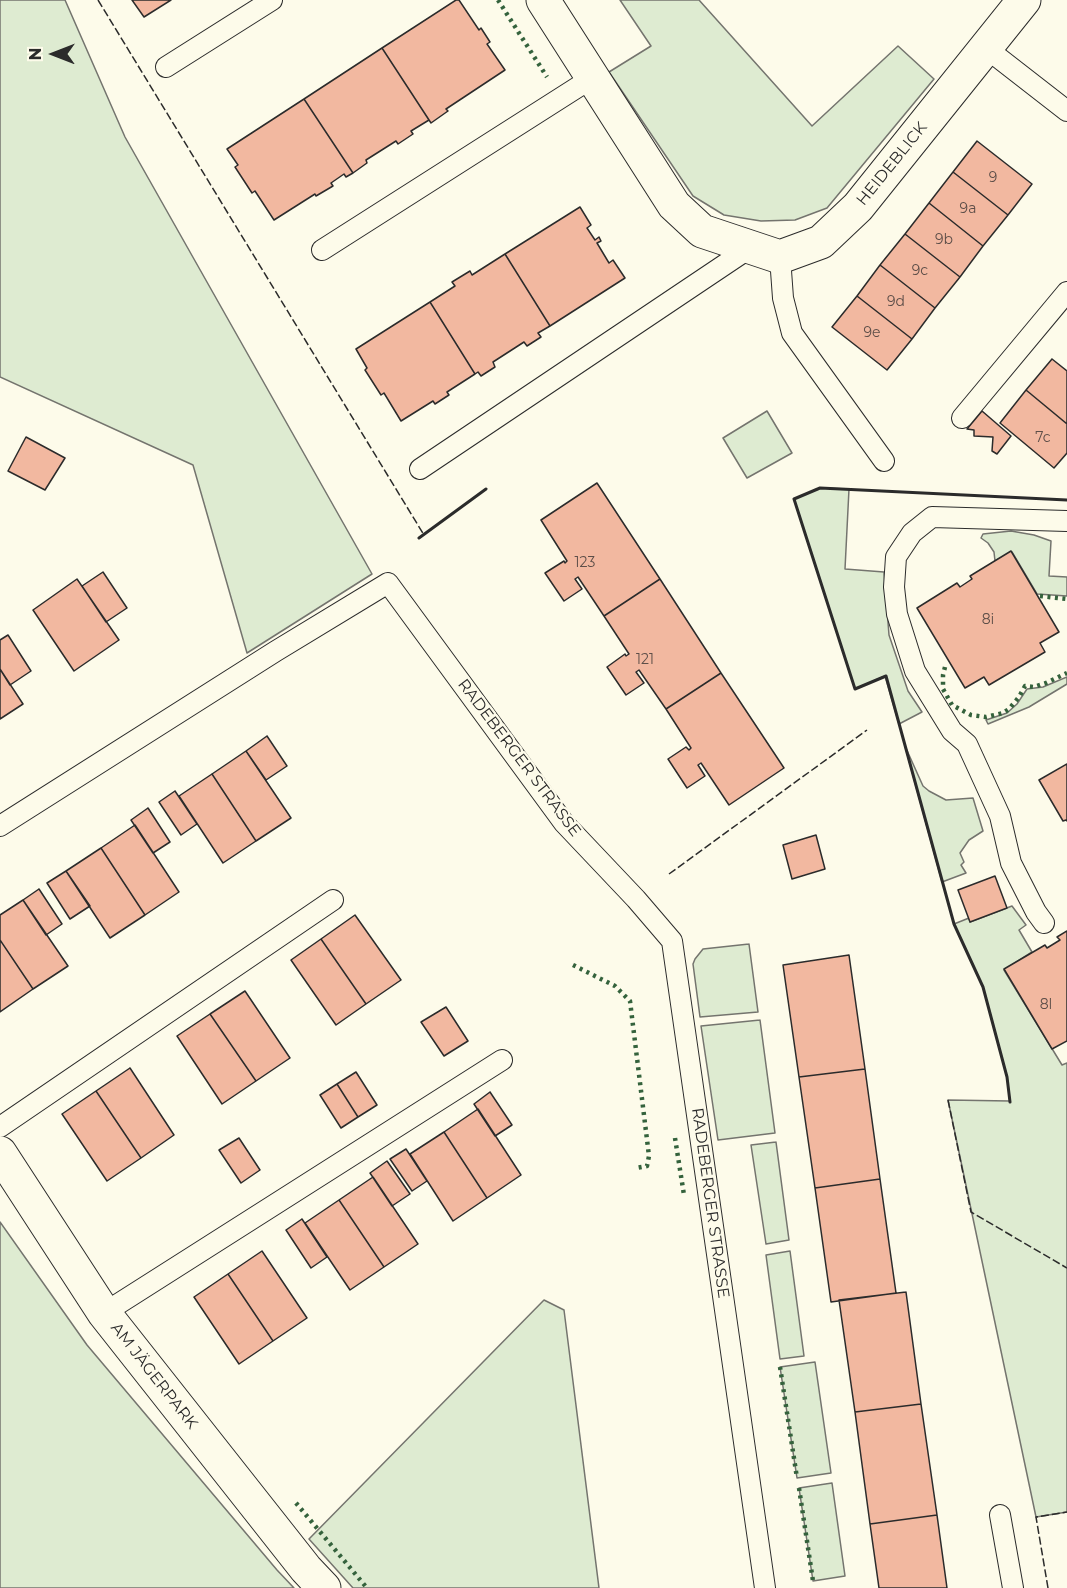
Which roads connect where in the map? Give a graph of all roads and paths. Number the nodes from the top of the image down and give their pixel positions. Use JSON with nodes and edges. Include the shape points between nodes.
{"nodes":[{"id":1,"x":272,"y":0,"type":"edge"},
{"id":2,"x":543,"y":0,"type":"edge"},
{"id":3,"x":1024,"y":0,"type":"edge"},
{"id":4,"x":986,"y":48,"type":"junction"},
{"id":5,"x":166,"y":67,"type":"dead end"},
{"id":6,"x":592,"y":78,"type":"junction"},
{"id":7,"x":1067,"y":111,"type":"edge"},
{"id":8,"x":322,"y":250,"type":"dead end"},
{"id":9,"x":766,"y":252,"type":"junction"},
{"id":10,"x":1067,"y":292,"type":"edge"},
{"id":11,"x":962,"y":418,"type":"dead end"},
{"id":12,"x":884,"y":461,"type":"dead end"},
{"id":13,"x":420,"y":469,"type":"dead end"},
{"id":14,"x":1067,"y":521,"type":"edge"},
{"id":15,"x":0,"y":826,"type":"edge"},
{"id":16,"x":333,"y":900,"type":"dead end"},
{"id":17,"x":1044,"y":923,"type":"dead end"},
{"id":18,"x":502,"y":1060,"type":"dead end"},
{"id":19,"x":0,"y":1127,"type":"edge"},
{"id":20,"x":0,"y":1153,"type":"edge"},
{"id":21,"x":104,"y":1313,"type":"junction"},
{"id":22,"x":1000,"y":1515,"type":"dead end"},
{"id":23,"x":324,"y":1588,"type":"edge"},
{"id":24,"x":765,"y":1588,"type":"edge"},
{"id":25,"x":1012,"y":1588,"type":"edge"}],
"edges":[{"from":1,"to":5,"type":"lane"},
{"from":2,"to":6,"type":"street"},
{"from":3,"to":4,"type":"street","name":"HEIDEBLICK"},
{"from":4,"to":7,"type":"lane"},
{"from":4,"to":9,"type":"street","name":"HEIDEBLICK","via":[[858,207],[821,242]]},
{"from":6,"to":8,"type":"lane"},
{"from":6,"to":9,"type":"street","via":[[674,205],[702,231]]},
{"from":9,"to":12,"type":"lane","via":[[792,333]]},
{"from":9,"to":13,"type":"lane"},
{"from":10,"to":11,"type":"lane"},
{"from":14,"to":17,"type":"lane","via":[[932,517],[912,533],[896,557],[894,587],[897,614],[915,671],[951,731],[967,744],[1000,816],[1011,863]]},
{"from":15,"to":24,"type":"lane","name":"RADEBERGER STRASSE","via":[[388,583],[564,823],[672,941]]},
{"from":16,"to":19,"type":"lane"},
{"from":18,"to":21,"type":"lane"},
{"from":20,"to":21,"type":"street","name":"AM JÄGERPARK"},
{"from":21,"to":23,"type":"street","name":"AM JÄGERPARK"},
{"from":22,"to":25,"type":"lane"}]}
